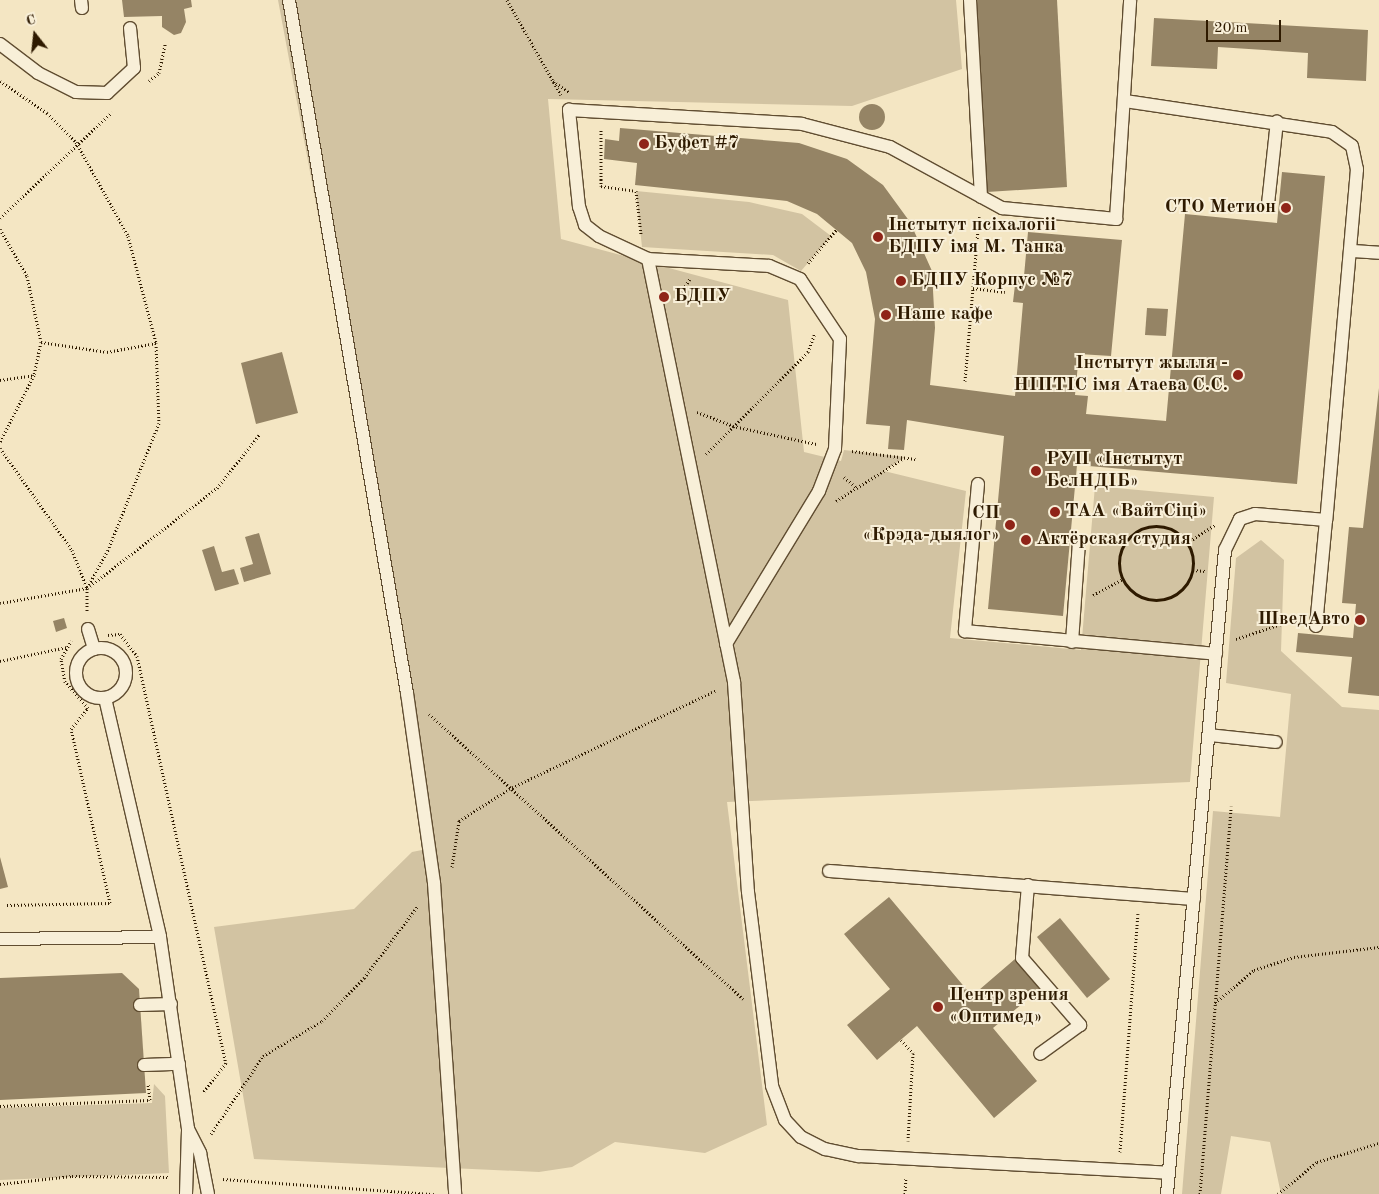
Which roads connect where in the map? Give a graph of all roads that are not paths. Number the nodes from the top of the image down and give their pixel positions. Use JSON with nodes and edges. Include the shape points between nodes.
{"nodes":[{"id":1,"x":289,"y":0,"type":"edge"},
{"id":2,"x":970,"y":0,"type":"edge"},
{"id":3,"x":1130,"y":0,"type":"edge"},
{"id":4,"x":130,"y":28,"type":"dead end"},
{"id":5,"x":0,"y":44,"type":"edge"},
{"id":6,"x":1125,"y":101,"type":"junction"},
{"id":7,"x":1277,"y":121,"type":"junction"},
{"id":8,"x":981,"y":197,"type":"junction"},
{"id":9,"x":1268,"y":204,"type":"dead end"},
{"id":10,"x":1353,"y":251,"type":"junction"},
{"id":11,"x":1379,"y":253,"type":"edge"},
{"id":12,"x":648,"y":259,"type":"junction"},
{"id":13,"x":978,"y":484,"type":"dead end"},
{"id":14,"x":1326,"y":520,"type":"junction"},
{"id":15,"x":1079,"y":542,"type":"dead end"},
{"id":16,"x":1316,"y":626,"type":"dead end"},
{"id":17,"x":88,"y":629,"type":"road end"},
{"id":18,"x":1072,"y":642,"type":"junction"},
{"id":19,"x":726,"y":644,"type":"junction"},
{"id":20,"x":94,"y":649,"type":"junction"},
{"id":21,"x":1216,"y":650,"type":"junction"},
{"id":22,"x":105,"y":698,"type":"junction"},
{"id":23,"x":1208,"y":736,"type":"junction"},
{"id":24,"x":1276,"y":742,"type":"dead end"},
{"id":25,"x":829,"y":871,"type":"dead end"},
{"id":26,"x":1028,"y":885,"type":"junction"},
{"id":27,"x":1194,"y":899,"type":"junction"},
{"id":28,"x":160,"y":937,"type":"junction"},
{"id":29,"x":0,"y":940,"type":"edge"},
{"id":30,"x":171,"y":1004,"type":"junction"},
{"id":31,"x":140,"y":1005,"type":"dead end"},
{"id":32,"x":1040,"y":1054,"type":"dead end"},
{"id":33,"x":179,"y":1064,"type":"junction"},
{"id":34,"x":144,"y":1065,"type":"dead end"},
{"id":35,"x":188,"y":1128,"type":"junction"},
{"id":36,"x":1169,"y":1173,"type":"junction"},
{"id":37,"x":186,"y":1194,"type":"edge"},
{"id":38,"x":208,"y":1194,"type":"edge"},
{"id":39,"x":455,"y":1194,"type":"edge"},
{"id":40,"x":1167,"y":1194,"type":"edge"}],
"edges":[{"from":1,"to":39,"type":"lane","via":[[407,693],[443,971]]},
{"from":2,"to":8,"type":"lane"},
{"from":3,"to":6,"type":"lane"},
{"from":4,"to":5,"type":"lane","via":[[134,68],[107,93],[76,92],[38,73]]},
{"from":6,"to":7,"type":"lane"},
{"from":6,"to":8,"type":"lane","via":[[1116,219],[1002,208]]},
{"from":7,"to":9,"type":"lane"},
{"from":7,"to":10,"type":"lane","via":[[1332,132],[1352,146],[1357,169]]},
{"from":8,"to":12,"type":"lane","via":[[890,147],[802,124],[569,110],[579,207],[585,225]]},
{"from":10,"to":11,"type":"lane"},
{"from":10,"to":14,"type":"lane"},
{"from":12,"to":19,"type":"lane"},
{"from":12,"to":19,"type":"lane","via":[[776,269],[800,279],[840,339],[835,449],[820,491]]},
{"from":13,"to":18,"type":"lane","via":[[965,631]]},
{"from":14,"to":16,"type":"lane"},
{"from":14,"to":21,"type":"lane","via":[[1255,514],[1240,519],[1230,532]]},
{"from":15,"to":18,"type":"lane"},
{"from":17,"to":20,"type":"lane"},
{"from":18,"to":21,"type":"lane"},
{"from":19,"to":36,"type":"lane","via":[[734,682],[748,892],[772,1086],[785,1120],[800,1136],[842,1152],[907,1159]]},
{"from":20,"to":22,"type":"lane","via":[[77,662],[76,680],[86,694]]},
{"from":20,"to":22,"type":"lane","via":[[113,651],[126,670],[123,686]]},
{"from":21,"to":23,"type":"lane"},
{"from":22,"to":28,"type":"lane"},
{"from":23,"to":24,"type":"lane"},
{"from":23,"to":27,"type":"lane"},
{"from":25,"to":26,"type":"lane"},
{"from":26,"to":27,"type":"lane"},
{"from":26,"to":32,"type":"lane","via":[[1022,958],[1080,1026]]},
{"from":27,"to":36,"type":"lane"},
{"from":28,"to":29,"type":"lane"},
{"from":28,"to":30,"type":"lane"},
{"from":30,"to":31,"type":"lane"},
{"from":30,"to":33,"type":"lane"},
{"from":33,"to":34,"type":"lane"},
{"from":33,"to":35,"type":"lane"},
{"from":35,"to":37,"type":"lane"},
{"from":35,"to":38,"type":"lane","via":[[200,1153]]},
{"from":36,"to":40,"type":"lane"}]}
